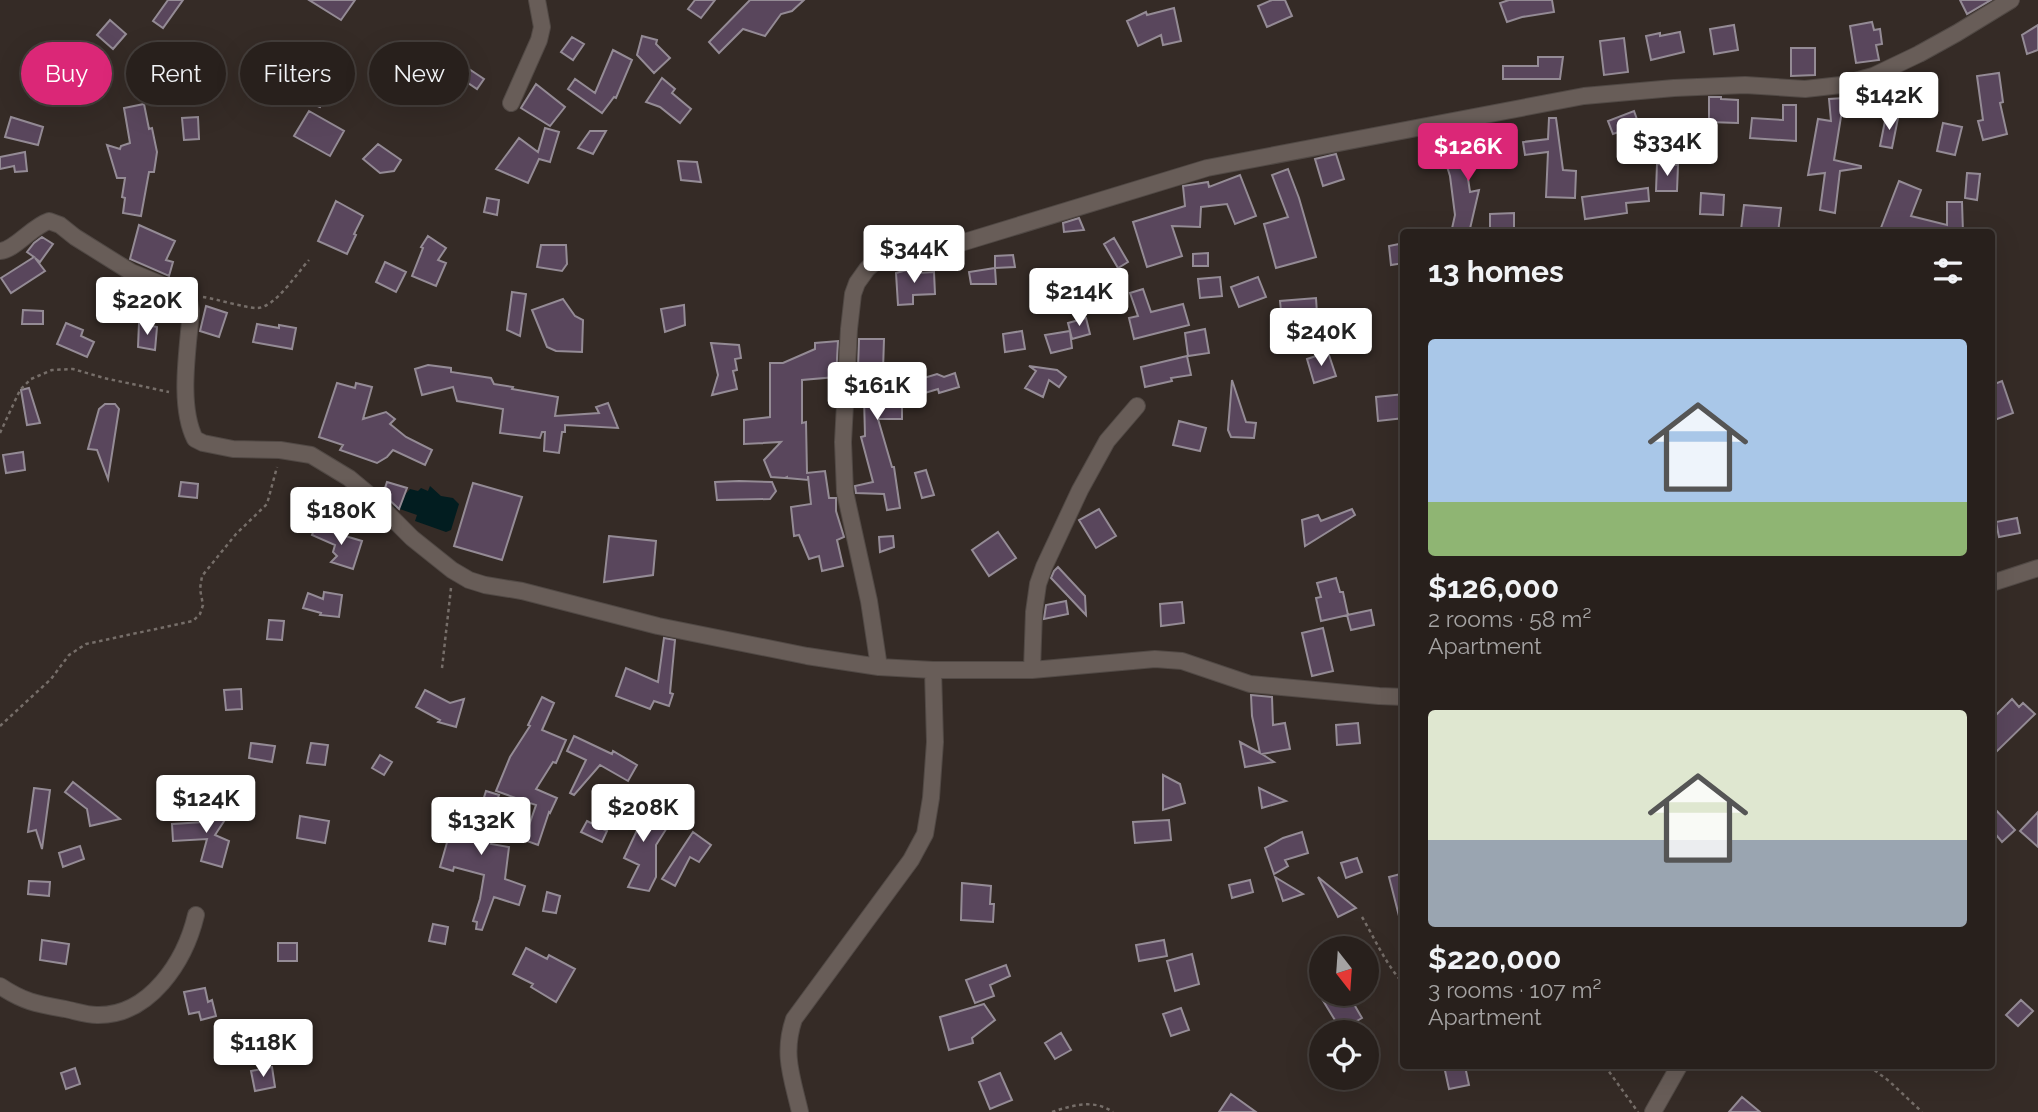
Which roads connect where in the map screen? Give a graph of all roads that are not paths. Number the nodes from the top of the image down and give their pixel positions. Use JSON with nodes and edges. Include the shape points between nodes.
{"nodes":[{"id":1,"x":537,"y":0,"type":"edge"},
{"id":2,"x":2011,"y":0,"type":"edge"},
{"id":3,"x":511,"y":103,"type":"dead end"},
{"id":4,"x":0,"y":251,"type":"edge"},
{"id":5,"x":1137,"y":406,"type":"dead end"},
{"id":6,"x":2038,"y":568,"type":"edge"},
{"id":7,"x":1995,"y":582,"type":"edge"},
{"id":8,"x":880,"y":667,"type":"junction"},
{"id":9,"x":933,"y":670,"type":"junction"},
{"id":10,"x":1032,"y":670,"type":"junction"},
{"id":11,"x":1400,"y":696,"type":"edge"},
{"id":12,"x":196,"y":915,"type":"dead end"},
{"id":13,"x":0,"y":986,"type":"edge"},
{"id":14,"x":1677,"y":1069,"type":"edge"},
{"id":15,"x":800,"y":1112,"type":"edge"},
{"id":16,"x":1653,"y":1112,"type":"edge"}],
"edges":[{"from":1,"to":3,"type":"street","via":[[540,40]]},
{"from":2,"to":8,"type":"street","via":[[1919,54],[1841,85],[1674,88],[1584,96],[1208,168],[961,243],[918,247],[876,261],[853,295],[842,442],[845,492]]},
{"from":4,"to":8,"type":"street","via":[[49,221],[131,272],[179,292],[189,300],[191,311],[186,396],[195,439],[233,449],[311,455],[349,478],[412,538],[469,580],[658,626]]},
{"from":5,"to":10,"type":"street","via":[[1107,441],[1044,567],[1034,612]]},
{"from":6,"to":7,"type":"street"},
{"from":8,"to":9,"type":"street"},
{"from":9,"to":10,"type":"street"},
{"from":9,"to":15,"type":"street","via":[[935,742],[925,834],[911,860],[794,1019],[788,1057]]},
{"from":10,"to":11,"type":"street","via":[[1155,659],[1182,661],[1250,684]]},
{"from":12,"to":13,"type":"street","via":[[181,958],[165,980],[134,1007],[96,1015],[34,1004]]},
{"from":14,"to":16,"type":"street"}]}
